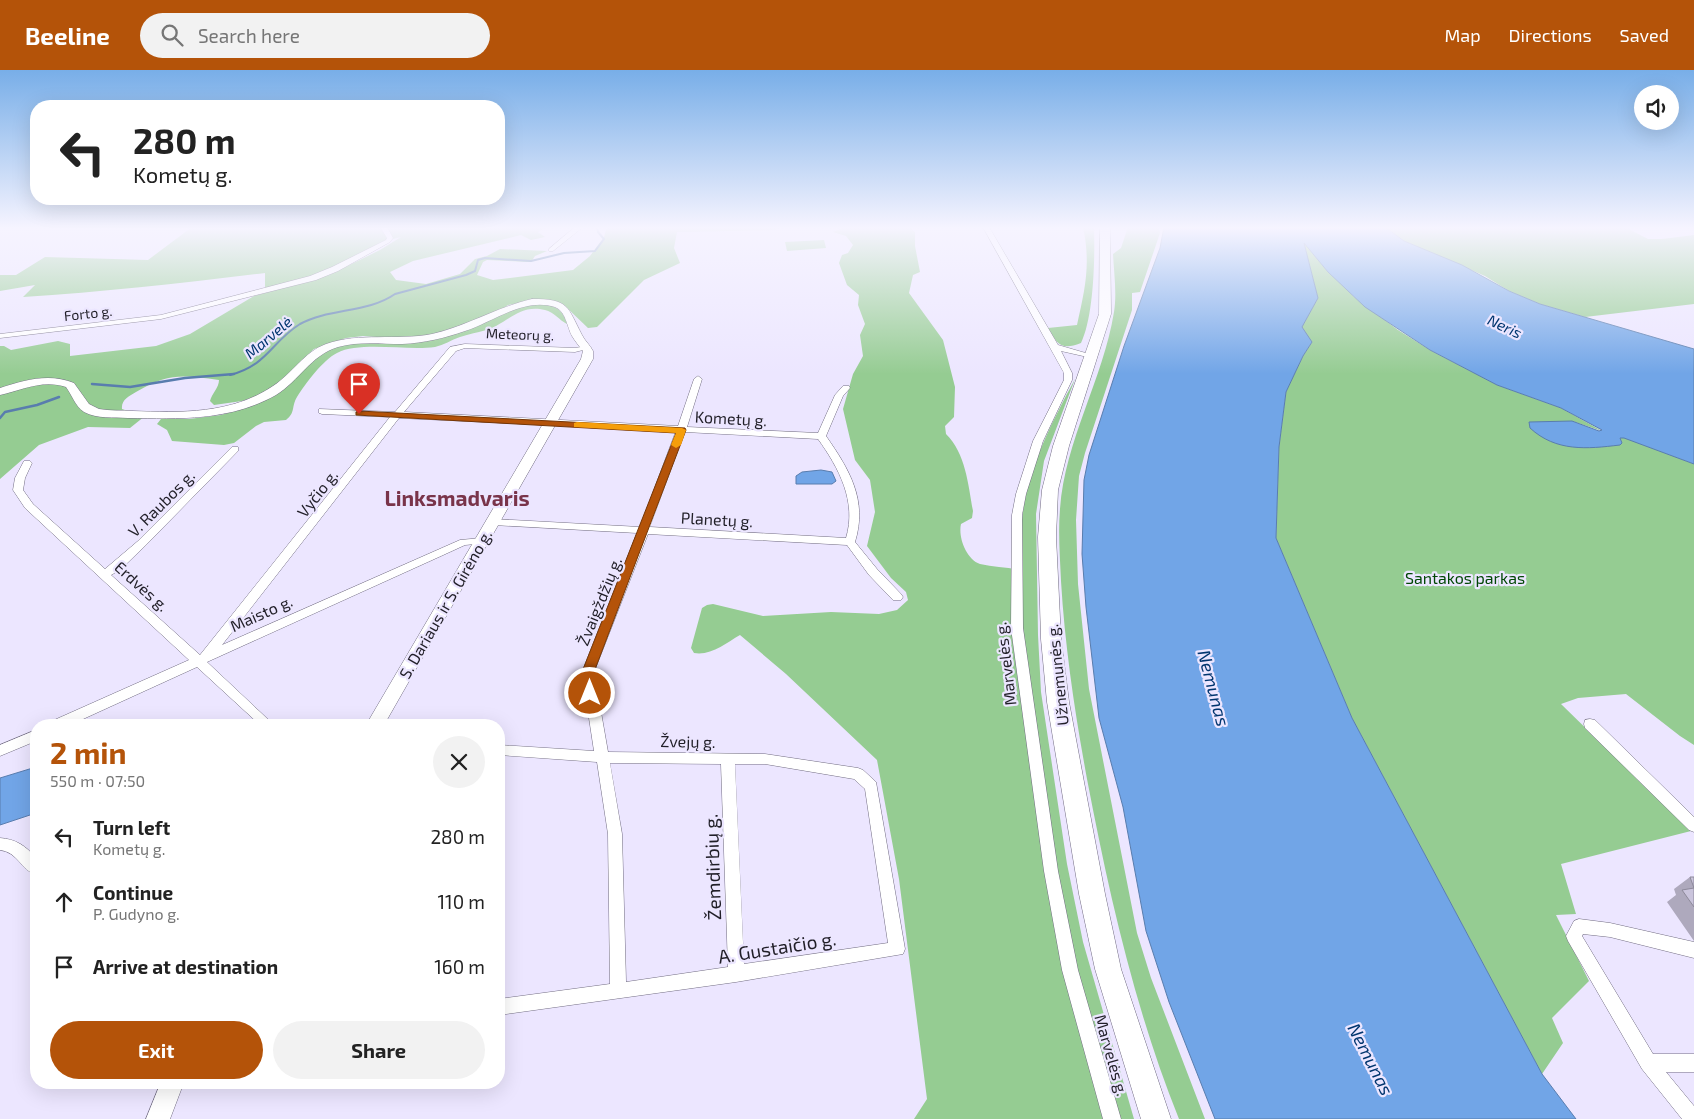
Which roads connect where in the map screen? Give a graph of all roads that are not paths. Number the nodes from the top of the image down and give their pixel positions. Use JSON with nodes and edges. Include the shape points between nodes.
{"nodes":[{"id":1,"x":318,"y":276,"type":"edge"},
{"id":2,"x":1014,"y":276,"type":"edge"},
{"id":3,"x":1105,"y":276,"type":"edge"},
{"id":4,"x":0,"y":336,"type":"edge"},
{"id":5,"x":1055,"y":347,"type":"junction"},
{"id":6,"x":586,"y":348,"type":"junction"},
{"id":7,"x":452,"y":349,"type":"joint"},
{"id":8,"x":1092,"y":356,"type":"junction"},
{"id":9,"x":698,"y":379,"type":"dead end"},
{"id":10,"x":846,"y":388,"type":"dead end"},
{"id":11,"x":0,"y":392,"type":"edge"},
{"id":12,"x":322,"y":411,"type":"dead end"},
{"id":13,"x":396,"y":416,"type":"junction"},
{"id":14,"x":549,"y":424,"type":"junction"},
{"id":15,"x":682,"y":430,"type":"junction"},
{"id":16,"x":821,"y":436,"type":"junction"},
{"id":17,"x":235,"y":449,"type":"dead end"},
{"id":18,"x":27,"y":463,"type":"dead end"},
{"id":19,"x":493,"y":522,"type":"junction"},
{"id":20,"x":644,"y":529,"type":"junction"},
{"id":21,"x":482,"y":541,"type":"junction"},
{"id":22,"x":850,"y":542,"type":"junction"},
{"id":23,"x":105,"y":574,"type":"junction"},
{"id":24,"x":897,"y":597,"type":"dead end"},
{"id":25,"x":203,"y":659,"type":"junction"},
{"id":26,"x":70,"y":719,"type":"edge"},
{"id":27,"x":262,"y":719,"type":"edge"},
{"id":28,"x":378,"y":719,"type":"edge"},
{"id":29,"x":1590,"y":724,"type":"dead end"},
{"id":30,"x":30,"y":738,"type":"edge"},
{"id":31,"x":505,"y":750,"type":"edge"},
{"id":32,"x":0,"y":751,"type":"edge"},
{"id":33,"x":603,"y":756,"type":"junction"},
{"id":34,"x":728,"y":759,"type":"junction"},
{"id":35,"x":871,"y":786,"type":"joint"},
{"id":36,"x":1694,"y":826,"type":"edge"},
{"id":37,"x":0,"y":844,"type":"edge"},
{"id":38,"x":30,"y":861,"type":"edge"},
{"id":39,"x":1694,"y":950,"type":"edge"},
{"id":40,"x":736,"y":974,"type":"junction"},
{"id":41,"x":618,"y":991,"type":"junction"},
{"id":42,"x":505,"y":1006,"type":"edge"},
{"id":43,"x":1648,"y":1063,"type":"junction"},
{"id":44,"x":1694,"y":1063,"type":"edge"},
{"id":45,"x":170,"y":1089,"type":"edge"},
{"id":46,"x":158,"y":1119,"type":"edge"},
{"id":47,"x":1112,"y":1119,"type":"edge"},
{"id":48,"x":1156,"y":1119,"type":"edge"},
{"id":49,"x":1693,"y":1119,"type":"edge"}],
"edges":[{"from":1,"to":4,"type":"street","name":"Forto g.","via":[[160,317]]},
{"from":2,"to":5,"type":"street","name":"Marvelės g."},
{"from":3,"to":8,"type":"main road","name":"Užnemunės g.","via":[[1105,307]]},
{"from":5,"to":8,"type":"street"},
{"from":5,"to":47,"type":"street","name":"Marvelės g.","via":[[1068,373],[1068,380],[1038,441],[1021,494],[1017,628],[1051,871],[1066,952]]},
{"from":6,"to":7,"type":"street","name":"Meteorų g.","via":[[465,346]]},
{"from":6,"to":11,"type":"street","via":[[565,310],[549,303],[532,302],[514,306],[462,329],[421,339],[359,340],[329,346],[312,356],[294,376],[270,394],[216,412],[177,416],[101,413],[88,409],[70,385],[59,381],[29,383]]},
{"from":6,"to":14,"type":"street","name":"S. Dariaus ir S. Girėno g.","via":[[587,360]]},
{"from":7,"to":13,"type":"street","name":"Vyčio g."},
{"from":8,"to":48,"type":"main road","name":"Užnemunės g.","via":[[1061,446],[1050,490],[1047,537],[1051,639],[1058,702],[1108,969]]},
{"from":9,"to":15,"type":"street","name":"Žvaigždžių g."},
{"from":10,"to":16,"type":"street","via":[[839,395]]},
{"from":12,"to":13,"type":"street","name":"Kometų g."},
{"from":13,"to":14,"type":"street","name":"Kometų g."},
{"from":13,"to":25,"type":"street","name":"Vyčio g."},
{"from":14,"to":15,"type":"street","name":"Kometų g."},
{"from":14,"to":19,"type":"street","name":"S. Dariaus ir S. Girėno g."},
{"from":15,"to":16,"type":"street","name":"Kometų g."},
{"from":15,"to":20,"type":"street","name":"Žvaigždžių g."},
{"from":16,"to":22,"type":"street","via":[[842,469],[852,494],[857,518]]},
{"from":17,"to":23,"type":"street","name":"V. Raubos g.","via":[[142,543]]},
{"from":18,"to":23,"type":"street","name":"Erdvės g.","via":[[18,490],[23,498]]},
{"from":19,"to":20,"type":"street","name":"Planetų g."},
{"from":19,"to":21,"type":"street","name":"S. Dariaus ir S. Girėno g."},
{"from":20,"to":22,"type":"street","name":"Planetų g."},
{"from":20,"to":33,"type":"street","name":"Žvaigždžių g.","via":[[588,672]]},
{"from":21,"to":25,"type":"street","name":"Maisto g.","via":[[464,542],[437,553]]},
{"from":21,"to":28,"type":"street","name":"S. Dariaus ir S. Girėno g."},
{"from":22,"to":24,"type":"street"},
{"from":23,"to":25,"type":"street","name":"Erdvės g."},
{"from":25,"to":26,"type":"street","name":"Maisto g."},
{"from":25,"to":27,"type":"street","name":"Erdvės g."},
{"from":29,"to":36,"type":"street"},
{"from":30,"to":32,"type":"street"},
{"from":31,"to":33,"type":"street","name":"Žvejų g."},
{"from":33,"to":34,"type":"street","name":"Žvejų g."},
{"from":33,"to":41,"type":"street","name":"Žvaigždžių g.","via":[[615,834]]},
{"from":34,"to":35,"type":"street","name":"Žvejų g.","via":[[765,759],[858,774]]},
{"from":34,"to":40,"type":"street","name":"Žemdirbių g."},
{"from":35,"to":40,"type":"street","name":"A. Gustaičio g.","via":[[897,949]]},
{"from":37,"to":38,"type":"street","via":[[21,850]]},
{"from":39,"to":43,"type":"street","via":[[1579,926],[1574,936]]},
{"from":40,"to":41,"type":"street","name":"A. Gustaičio g."},
{"from":41,"to":42,"type":"street","name":"A. Gustaičio g."},
{"from":43,"to":44,"type":"street"},
{"from":43,"to":49,"type":"street"},
{"from":45,"to":46,"type":"street"}]}
